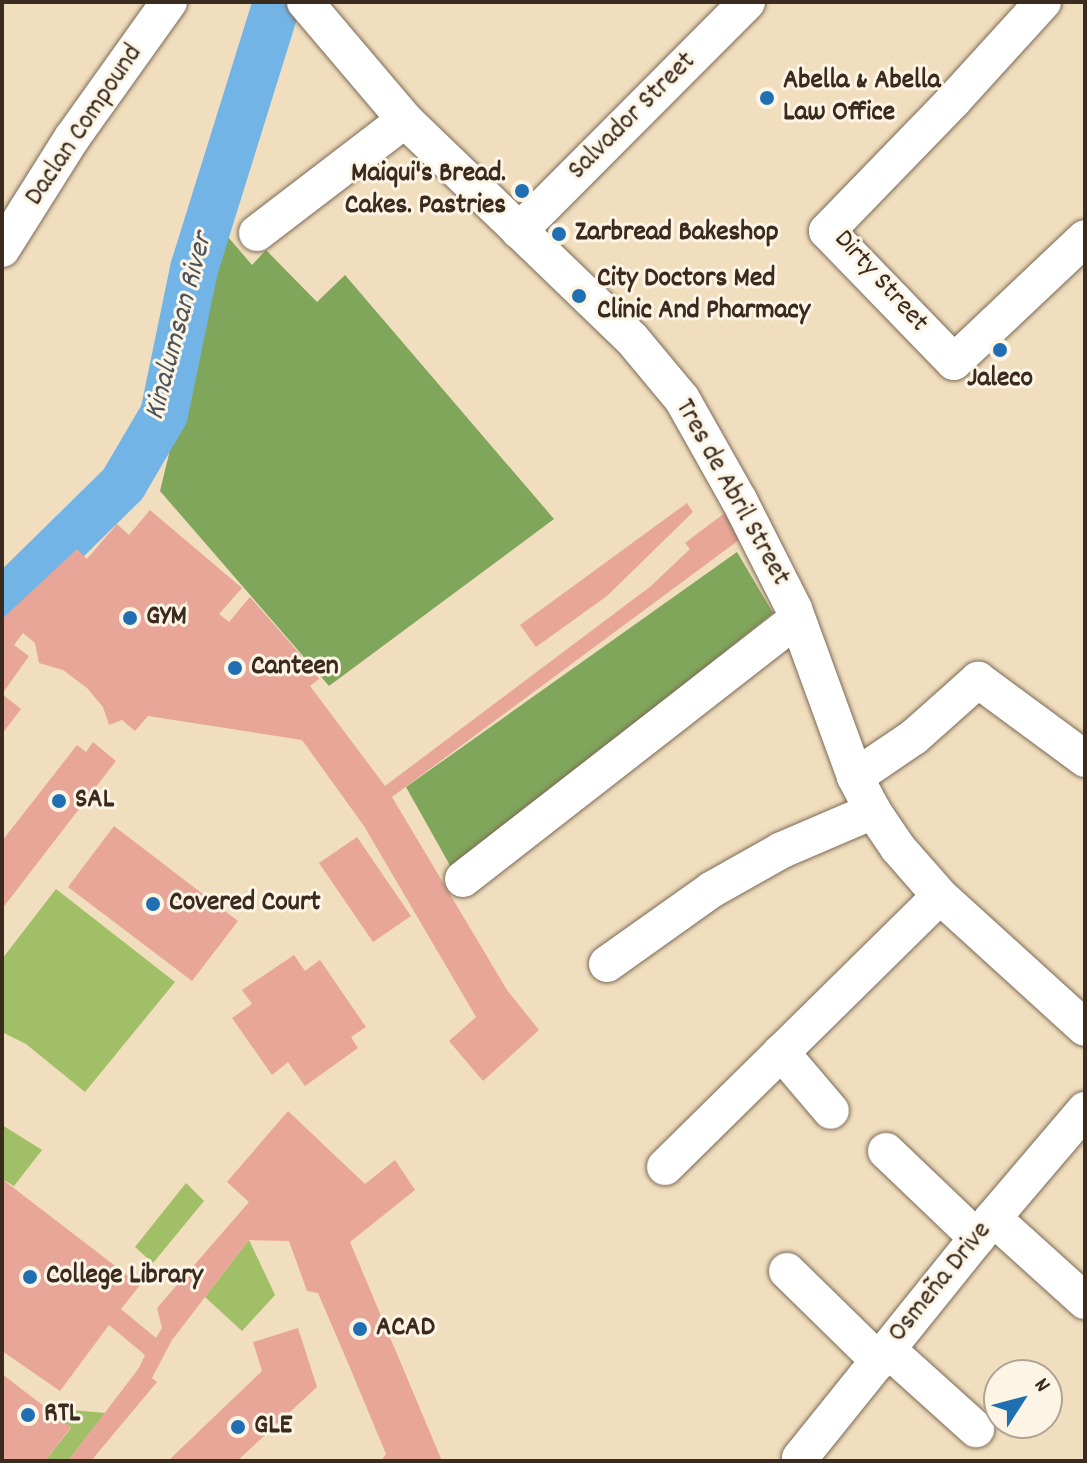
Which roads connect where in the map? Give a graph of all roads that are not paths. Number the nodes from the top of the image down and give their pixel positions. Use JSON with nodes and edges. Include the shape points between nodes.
{"nodes":[{"id":1,"x":169,"y":2,"type":"edge"},
{"id":2,"x":305,"y":2,"type":"edge"},
{"id":3,"x":747,"y":2,"type":"edge"},
{"id":4,"x":1043,"y":2,"type":"edge"},
{"id":5,"x":405,"y":120,"type":"junction"},
{"id":6,"x":519,"y":231,"type":"junction"},
{"id":7,"x":257,"y":233,"type":"dead end"},
{"id":8,"x":1085,"y":238,"type":"edge"},
{"id":9,"x":2,"y":249,"type":"edge"},
{"id":10,"x":797,"y":619,"type":"junction"},
{"id":11,"x":1085,"y":759,"type":"edge"},
{"id":12,"x":855,"y":777,"type":"junction"},
{"id":13,"x":873,"y":811,"type":"junction"},
{"id":14,"x":463,"y":879,"type":"dead end"},
{"id":15,"x":940,"y":896,"type":"junction"},
{"id":16,"x":607,"y":964,"type":"dead end"},
{"id":17,"x":1085,"y":1028,"type":"edge"},
{"id":18,"x":781,"y":1052,"type":"junction"},
{"id":19,"x":1085,"y":1110,"type":"edge"},
{"id":20,"x":831,"y":1111,"type":"dead end"},
{"id":21,"x":886,"y":1151,"type":"dead end"},
{"id":22,"x":665,"y":1167,"type":"dead end"},
{"id":23,"x":985,"y":1228,"type":"junction"},
{"id":24,"x":787,"y":1271,"type":"dead end"},
{"id":25,"x":1085,"y":1301,"type":"edge"},
{"id":26,"x":883,"y":1355,"type":"junction"},
{"id":27,"x":976,"y":1429,"type":"dead end"},
{"id":28,"x":801,"y":1459,"type":"edge"}],
"edges":[{"from":1,"to":9,"type":"street","name":"Daclan Compound","via":[[72,138]]},
{"from":2,"to":5,"type":"street","name":"Tres de Abril Street"},
{"from":3,"to":6,"type":"street","name":"Salvador Street"},
{"from":4,"to":8,"type":"street","name":"Dirty Street","via":[[827,231],[954,362]]},
{"from":5,"to":6,"type":"street","name":"Tres de Abril Street"},
{"from":5,"to":7,"type":"street"},
{"from":6,"to":10,"type":"street","name":"Tres de Abril Street","via":[[632,339],[682,399]]},
{"from":10,"to":12,"type":"street","name":"Tres de Abril Street"},
{"from":10,"to":14,"type":"street"},
{"from":11,"to":12,"type":"street","via":[[978,680],[914,737]]},
{"from":12,"to":13,"type":"street","name":"Tres de Abril Street"},
{"from":13,"to":15,"type":"street","name":"Tres de Abril Street"},
{"from":13,"to":16,"type":"street","via":[[782,850],[723,883]]},
{"from":15,"to":17,"type":"street","name":"Tres de Abril Street"},
{"from":15,"to":18,"type":"street"},
{"from":18,"to":20,"type":"street"},
{"from":18,"to":22,"type":"street"},
{"from":19,"to":23,"type":"street","name":"Osmeña Drive"},
{"from":21,"to":23,"type":"street"},
{"from":23,"to":25,"type":"street"},
{"from":23,"to":26,"type":"street","name":"Osmeña Drive"},
{"from":24,"to":26,"type":"street"},
{"from":26,"to":27,"type":"street"},
{"from":26,"to":28,"type":"street","name":"Osmeña Drive"}]}
